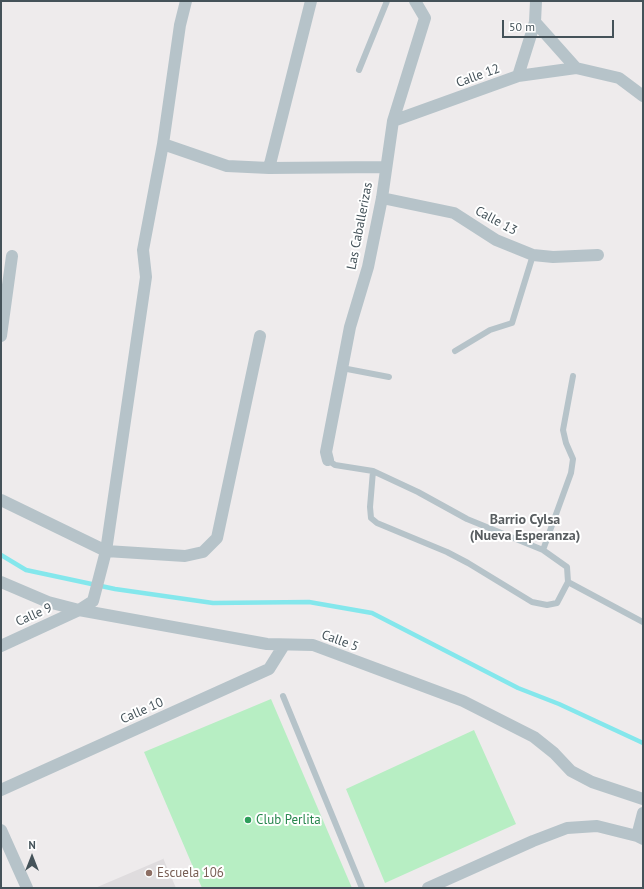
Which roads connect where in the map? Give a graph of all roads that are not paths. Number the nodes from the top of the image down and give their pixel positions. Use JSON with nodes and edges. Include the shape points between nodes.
{"nodes":[{"id":1,"x":186,"y":1,"type":"edge"},
{"id":2,"x":311,"y":1,"type":"edge"},
{"id":3,"x":387,"y":1,"type":"edge"},
{"id":4,"x":415,"y":1,"type":"edge"},
{"id":5,"x":536,"y":1,"type":"edge"},
{"id":6,"x":535,"y":22,"type":"junction"},
{"id":7,"x":576,"y":68,"type":"junction"},
{"id":8,"x":359,"y":70,"type":"dead end"},
{"id":9,"x":518,"y":76,"type":"junction"},
{"id":10,"x":643,"y":96,"type":"edge"},
{"id":11,"x":392,"y":121,"type":"junction"},
{"id":12,"x":163,"y":144,"type":"junction"},
{"id":13,"x":386,"y":167,"type":"junction"},
{"id":14,"x":269,"y":168,"type":"junction"},
{"id":15,"x":382,"y":198,"type":"junction"},
{"id":16,"x":533,"y":255,"type":"junction"},
{"id":17,"x":598,"y":255,"type":"dead end"},
{"id":18,"x":12,"y":256,"type":"dead end"},
{"id":19,"x":1,"y":336,"type":"edge"},
{"id":20,"x":260,"y":336,"type":"dead end"},
{"id":21,"x":455,"y":352,"type":"dead end"},
{"id":22,"x":342,"y":368,"type":"junction"},
{"id":23,"x":573,"y":376,"type":"dead end"},
{"id":24,"x":389,"y":377,"type":"dead end"},
{"id":25,"x":328,"y":460,"type":"joint"},
{"id":26,"x":373,"y":471,"type":"junction"},
{"id":27,"x":1,"y":500,"type":"edge"},
{"id":28,"x":543,"y":550,"type":"junction"},
{"id":29,"x":106,"y":551,"type":"junction"},
{"id":30,"x":1,"y":582,"type":"edge"},
{"id":31,"x":568,"y":582,"type":"junction"},
{"id":32,"x":79,"y":610,"type":"junction"},
{"id":33,"x":643,"y":622,"type":"edge"},
{"id":34,"x":284,"y":644,"type":"junction"},
{"id":35,"x":1,"y":646,"type":"edge"},
{"id":36,"x":283,"y":696,"type":"dead end"},
{"id":37,"x":1,"y":790,"type":"edge"},
{"id":38,"x":643,"y":799,"type":"edge"},
{"id":39,"x":643,"y":813,"type":"edge"},
{"id":40,"x":1,"y":830,"type":"edge"},
{"id":41,"x":640,"y":837,"type":"edge"},
{"id":42,"x":27,"y":888,"type":"edge"},
{"id":43,"x":362,"y":888,"type":"edge"},
{"id":44,"x":428,"y":888,"type":"edge"}],
"edges":[{"from":1,"to":12,"type":"street","name":"Calle 9","via":[[180,25]]},
{"from":2,"to":14,"type":"street"},
{"from":3,"to":8,"type":"lane"},
{"from":4,"to":11,"type":"street","name":"Las Caballerizas","via":[[425,18]]},
{"from":5,"to":6,"type":"street"},
{"from":6,"to":7,"type":"street"},
{"from":6,"to":9,"type":"street"},
{"from":7,"to":9,"type":"street","name":"Calle 12"},
{"from":7,"to":10,"type":"street","via":[[619,78]]},
{"from":9,"to":11,"type":"street","name":"Calle 12"},
{"from":11,"to":13,"type":"street","name":"Las Caballerizas"},
{"from":12,"to":14,"type":"street","via":[[228,166]]},
{"from":12,"to":29,"type":"street","name":"Calle 9","via":[[143,250],[146,277]]},
{"from":13,"to":14,"type":"street"},
{"from":13,"to":15,"type":"street","name":"Las Caballerizas"},
{"from":15,"to":16,"type":"street","name":"Calle 13","via":[[454,213],[496,240]]},
{"from":15,"to":22,"type":"street","name":"Las Caballerizas","via":[[368,267],[350,327]]},
{"from":16,"to":17,"type":"street","name":"Calle 13"},
{"from":16,"to":21,"type":"lane","via":[[512,323],[490,330]]},
{"from":18,"to":19,"type":"street"},
{"from":20,"to":29,"type":"street","via":[[217,538],[203,552],[186,556]]},
{"from":22,"to":24,"type":"lane"},
{"from":22,"to":25,"type":"street","name":"Las Caballerizas","via":[[326,452]]},
{"from":23,"to":28,"type":"lane","via":[[563,430],[573,459],[571,473]]},
{"from":25,"to":26,"type":"lane","via":[[335,465]]},
{"from":26,"to":28,"type":"lane","via":[[468,519]]},
{"from":26,"to":31,"type":"lane","via":[[370,507],[371,518],[377,524],[447,552],[532,602],[547,606],[557,603]]},
{"from":27,"to":29,"type":"street"},
{"from":28,"to":31,"type":"lane","via":[[567,567]]},
{"from":29,"to":32,"type":"street","name":"Calle 9","via":[[93,601]]},
{"from":30,"to":32,"type":"street","name":"Calle 5","via":[[48,602]]},
{"from":31,"to":33,"type":"lane"},
{"from":32,"to":34,"type":"street","name":"Calle 5","via":[[267,644]]},
{"from":32,"to":35,"type":"street","name":"Calle 9"},
{"from":34,"to":37,"type":"street","name":"Calle 10","via":[[269,669]]},
{"from":34,"to":38,"type":"street","name":"Calle 5","via":[[313,645],[463,701],[534,737],[571,771],[592,782]]},
{"from":36,"to":43,"type":"lane"},
{"from":39,"to":41,"type":"street"},
{"from":40,"to":42,"type":"street"},
{"from":41,"to":44,"type":"street","via":[[597,826],[567,828]]}]}
